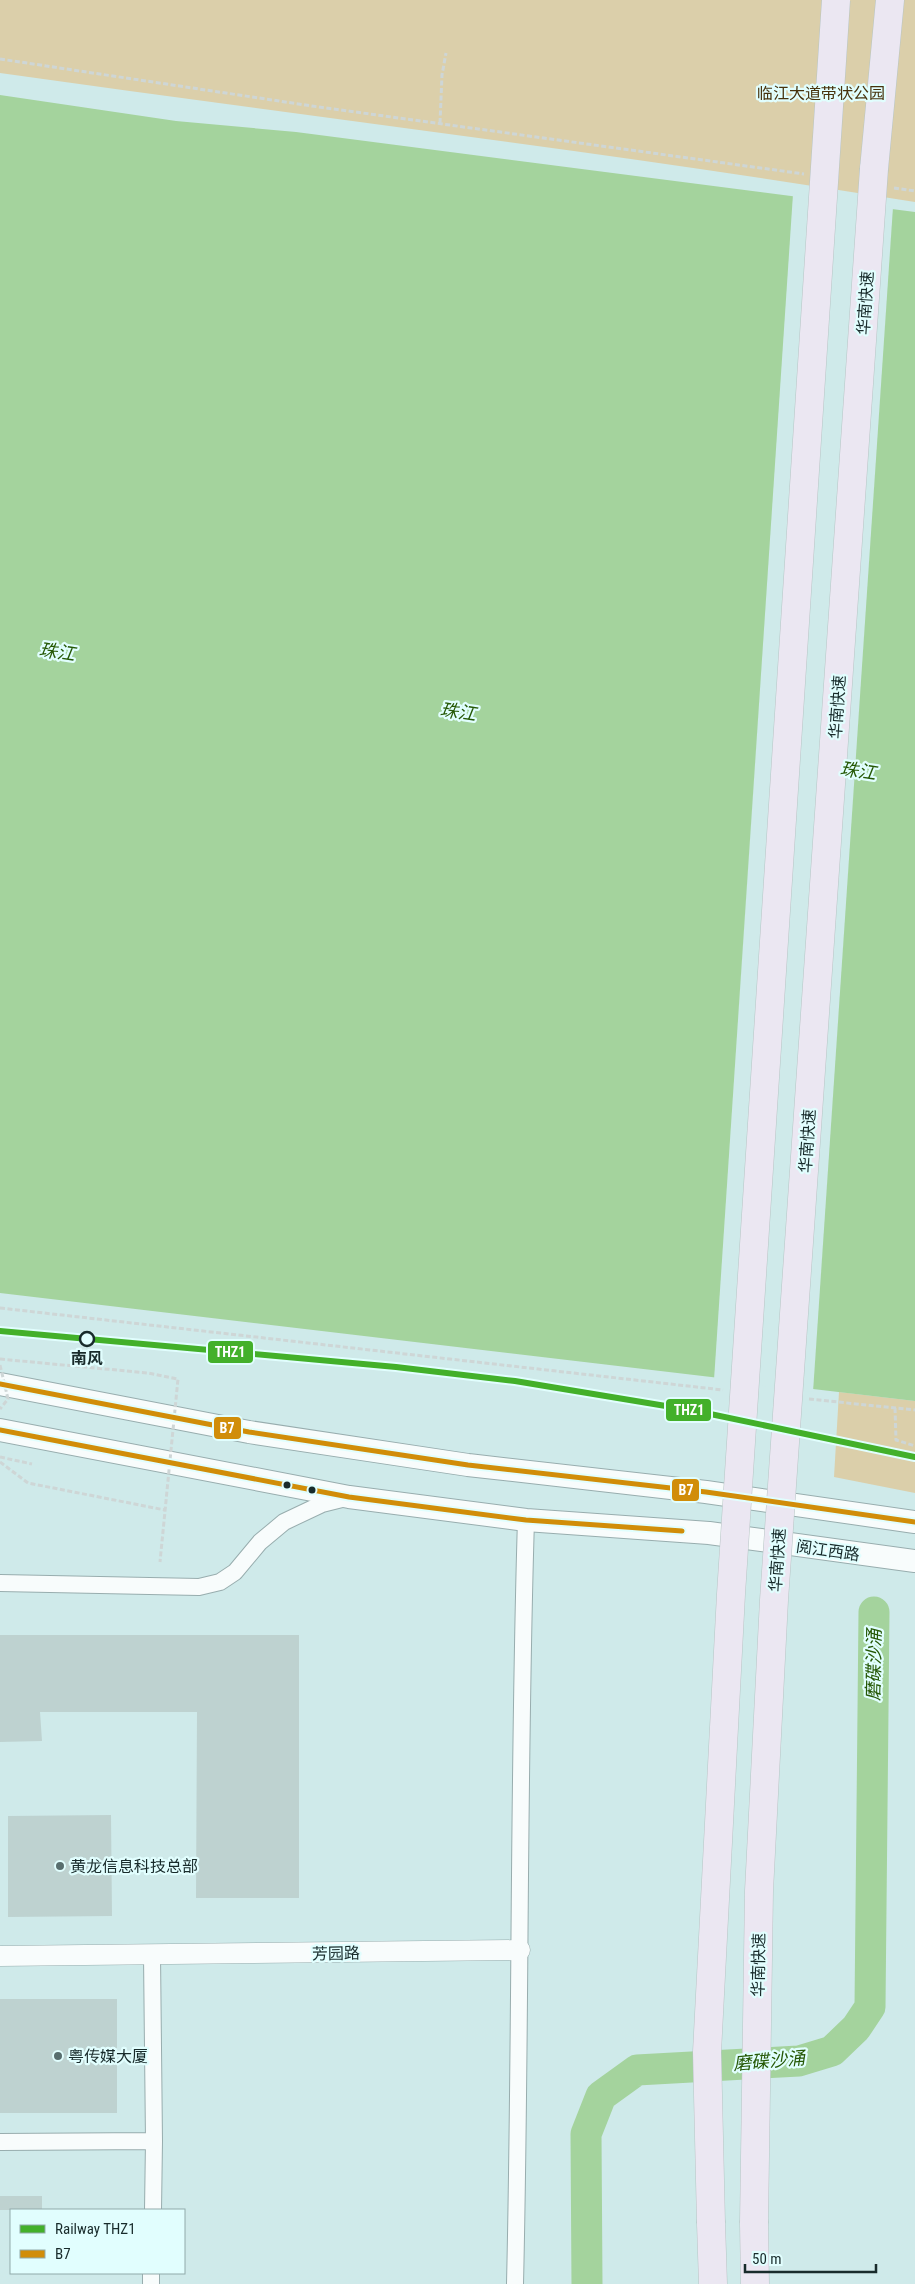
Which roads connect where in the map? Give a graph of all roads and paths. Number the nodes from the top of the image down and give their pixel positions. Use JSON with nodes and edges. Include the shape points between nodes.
{"nodes":[{"id":1,"x":836,"y":0,"type":"edge"},
{"id":2,"x":890,"y":0,"type":"edge"},
{"id":3,"x":446,"y":53,"type":"dead end"},
{"id":4,"x":0,"y":59,"type":"edge"},
{"id":5,"x":440,"y":123,"type":"junction"},
{"id":6,"x":809,"y":175,"type":"dead end"},
{"id":7,"x":886,"y":187,"type":"dead end"},
{"id":8,"x":915,"y":191,"type":"edge"},
{"id":9,"x":0,"y":1308,"type":"edge"},
{"id":10,"x":0,"y":1360,"type":"edge"},
{"id":11,"x":0,"y":1365,"type":"edge"},
{"id":12,"x":0,"y":1384,"type":"edge"},
{"id":13,"x":724,"y":1390,"type":"dead end"},
{"id":14,"x":803,"y":1399,"type":"dead end"},
{"id":15,"x":896,"y":1408,"type":"junction"},
{"id":16,"x":0,"y":1410,"type":"edge"},
{"id":17,"x":915,"y":1410,"type":"edge"},
{"id":18,"x":0,"y":1430,"type":"edge"},
{"id":19,"x":915,"y":1446,"type":"edge"},
{"id":20,"x":0,"y":1456,"type":"edge"},
{"id":21,"x":0,"y":1462,"type":"edge"},
{"id":22,"x":32,"y":1464,"type":"dead end"},
{"id":23,"x":349,"y":1497,"type":"junction"},
{"id":24,"x":165,"y":1510,"type":"junction"},
{"id":25,"x":526,"y":1520,"type":"junction"},
{"id":26,"x":915,"y":1522,"type":"edge"},
{"id":27,"x":915,"y":1561,"type":"edge"},
{"id":28,"x":160,"y":1562,"type":"dead end"},
{"id":29,"x":0,"y":1584,"type":"edge"},
{"id":30,"x":520,"y":1950,"type":"junction"},
{"id":31,"x":152,"y":1955,"type":"junction"},
{"id":32,"x":0,"y":1956,"type":"edge"},
{"id":33,"x":154,"y":2141,"type":"junction"},
{"id":34,"x":0,"y":2142,"type":"edge"},
{"id":35,"x":153,"y":2209,"type":"edge"},
{"id":36,"x":515,"y":2284,"type":"edge"},
{"id":37,"x":713,"y":2284,"type":"edge"},
{"id":38,"x":755,"y":2284,"type":"edge"}],
"edges":[{"from":1,"to":37,"type":"highway","bridge":true,"via":[[731,1594],[707,2052]]},
{"from":2,"to":38,"type":"highway","name":"华南快速","bridge":true,"via":[[874,179],[774,1600],[759,1891]]},
{"from":3,"to":5,"type":"path"},
{"from":4,"to":5,"type":"path"},
{"from":5,"to":6,"type":"path"},
{"from":7,"to":8,"type":"path"},
{"from":9,"to":13,"type":"path"},
{"from":10,"to":24,"type":"path","bridge":true,"via":[[148,1373],[178,1379]]},
{"from":11,"to":16,"type":"path","bridge":true,"via":[[8,1399]]},
{"from":12,"to":26,"type":"main road","via":[[249,1432],[468,1465],[706,1492]]},
{"from":14,"to":15,"type":"path"},
{"from":15,"to":17,"type":"path"},
{"from":15,"to":19,"type":"path","via":[[896,1440]]},
{"from":18,"to":23,"type":"main road","name":"阅江西路"},
{"from":20,"to":22,"type":"path"},
{"from":21,"to":24,"type":"path","via":[[28,1483]]},
{"from":23,"to":25,"type":"main road","name":"阅江西路"},
{"from":23,"to":29,"type":"street","via":[[322,1504],[284,1522],[260,1542],[235,1572],[220,1582],[199,1587]]},
{"from":24,"to":28,"type":"path","bridge":true},
{"from":25,"to":27,"type":"main road","name":"阅江西路","via":[[709,1533]]},
{"from":25,"to":30,"type":"street"},
{"from":30,"to":31,"type":"street","name":"芳园路"},
{"from":30,"to":36,"type":"street"},
{"from":31,"to":32,"type":"street","name":"芳园路"},
{"from":31,"to":33,"type":"street"},
{"from":33,"to":34,"type":"street"},
{"from":33,"to":35,"type":"street"}]}
